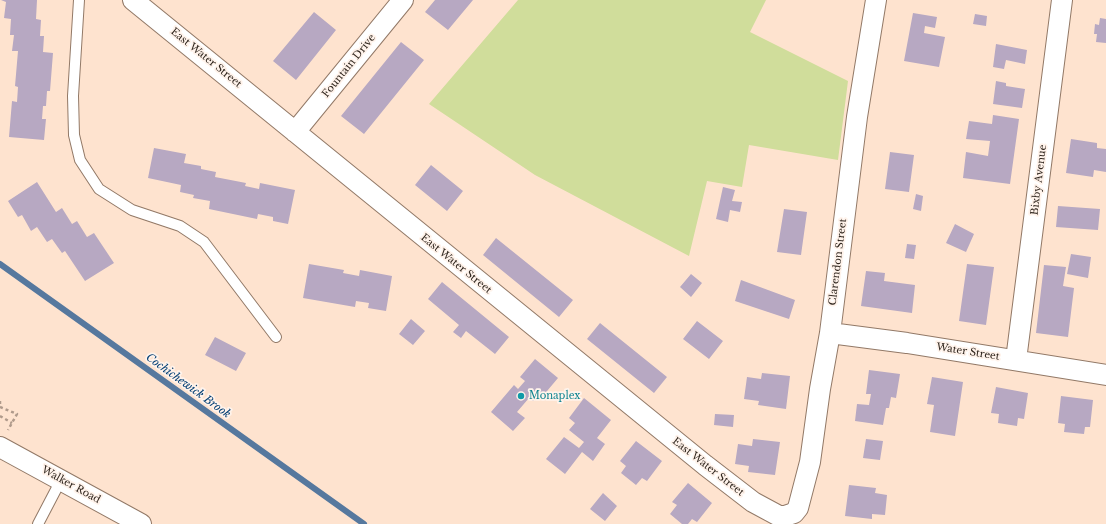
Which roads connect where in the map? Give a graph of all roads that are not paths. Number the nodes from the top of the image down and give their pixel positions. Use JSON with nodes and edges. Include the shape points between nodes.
{"nodes":[{"id":1,"x":79,"y":0,"type":"edge"},
{"id":2,"x":133,"y":0,"type":"edge"},
{"id":3,"x":403,"y":0,"type":"edge"},
{"id":4,"x":876,"y":0,"type":"edge"},
{"id":5,"x":1062,"y":0,"type":"edge"},
{"id":6,"x":295,"y":132,"type":"junction"},
{"id":7,"x":830,"y":333,"type":"junction"},
{"id":8,"x":276,"y":337,"type":"dead end"},
{"id":9,"x":1016,"y":360,"type":"junction"},
{"id":10,"x":1106,"y":375,"type":"edge"},
{"id":11,"x":0,"y":448,"type":"edge"},
{"id":12,"x":61,"y":480,"type":"junction"},
{"id":13,"x":785,"y":516,"type":"joint"},
{"id":14,"x":38,"y":524,"type":"edge"},
{"id":15,"x":141,"y":524,"type":"edge"}],
"edges":[{"from":1,"to":8,"type":"lane","via":[[73,96],[74,135],[80,160],[99,189],[132,210],[180,226],[204,242]]},
{"from":2,"to":6,"type":"street","name":"East Water Street"},
{"from":3,"to":6,"type":"street","name":"Fountain Drive"},
{"from":4,"to":7,"type":"street","name":"Clarendon Street","via":[[857,117]]},
{"from":5,"to":9,"type":"street","name":"Bixby Avenue"},
{"from":6,"to":13,"type":"street","name":"East Water Street","via":[[711,470],[753,502],[779,516]]},
{"from":7,"to":9,"type":"street","name":"Water Street"},
{"from":7,"to":13,"type":"street","name":"Clarendon Street","via":[[810,462],[798,508],[794,513]]},
{"from":9,"to":10,"type":"street","name":"Water Street"},
{"from":11,"to":12,"type":"street","name":"Walker Road"},
{"from":12,"to":14,"type":"lane"},
{"from":12,"to":15,"type":"street","name":"Walker Road"}]}
